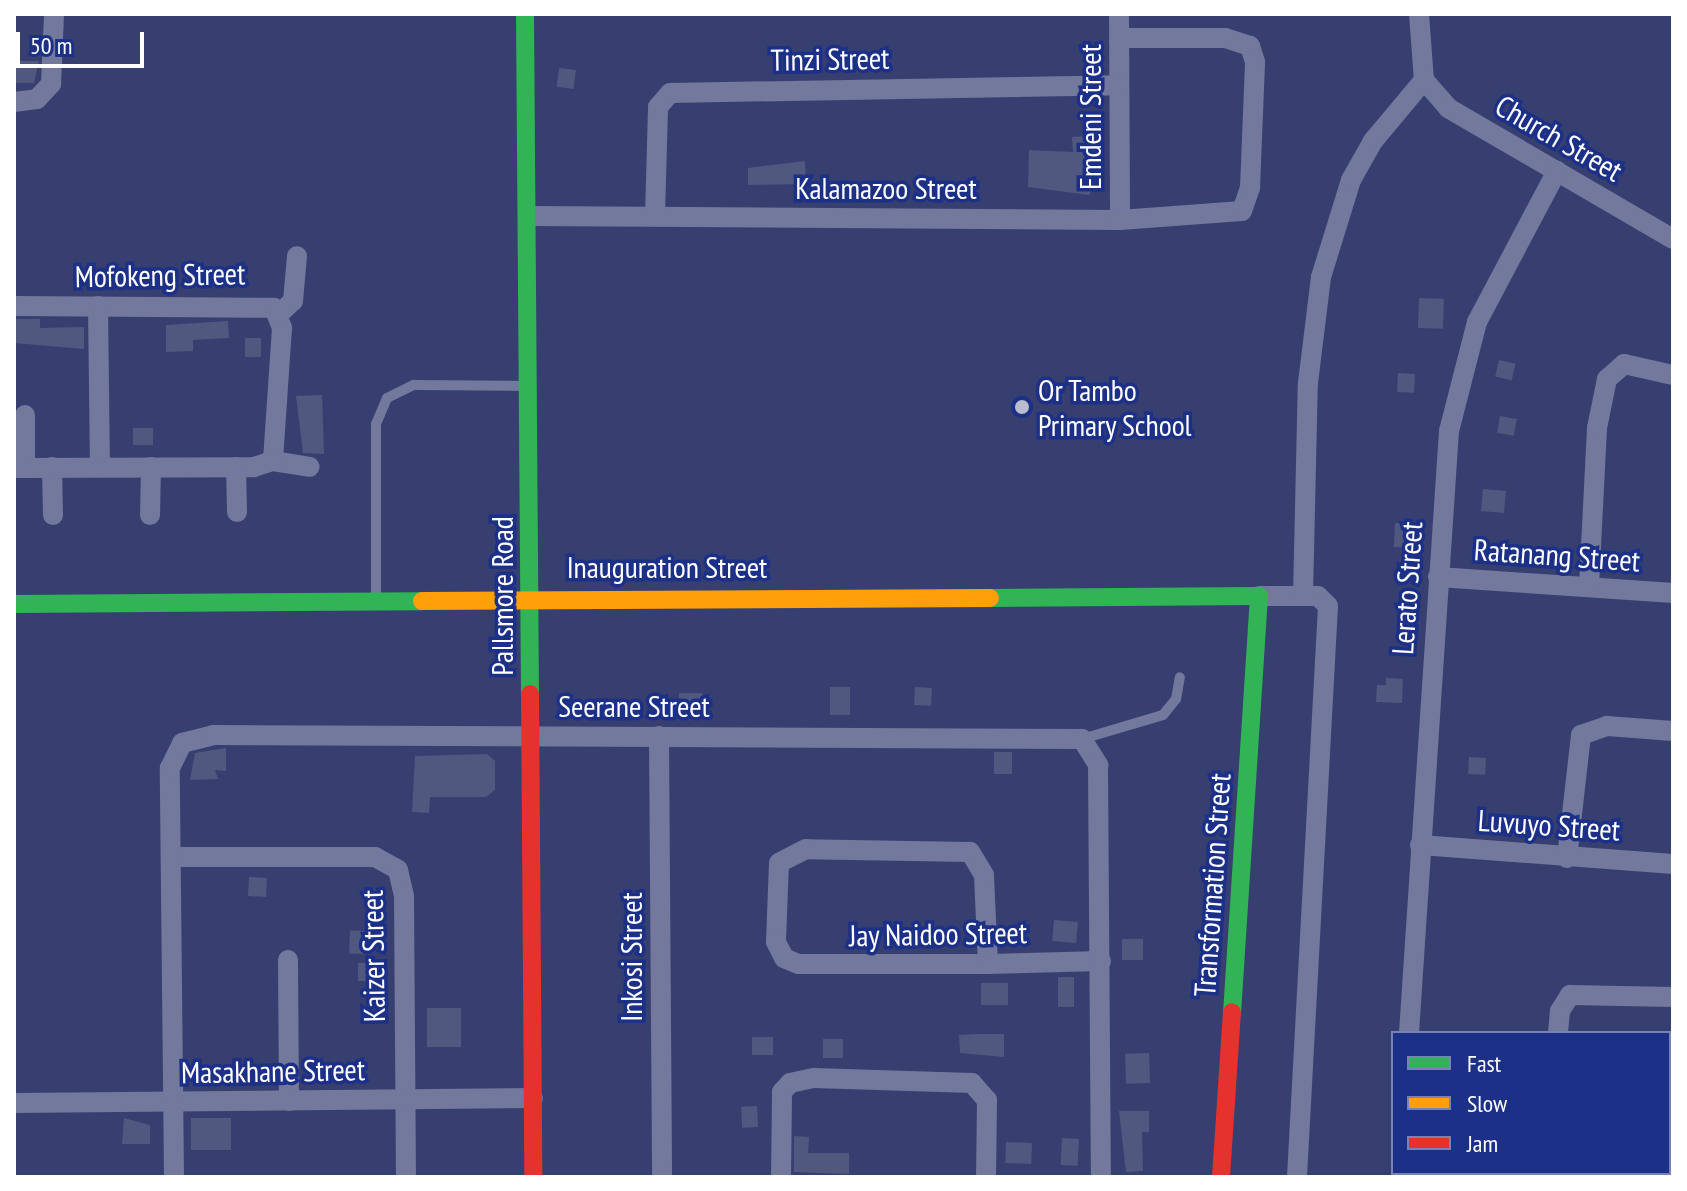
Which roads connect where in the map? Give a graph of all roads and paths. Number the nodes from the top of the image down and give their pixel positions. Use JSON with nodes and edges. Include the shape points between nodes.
{"nodes":[{"id":1,"x":54,"y":14,"type":"edge"},
{"id":2,"x":525,"y":14,"type":"edge"},
{"id":3,"x":1119,"y":14,"type":"edge"},
{"id":4,"x":1419,"y":14,"type":"edge"},
{"id":5,"x":1119,"y":38,"type":"junction"},
{"id":6,"x":1424,"y":80,"type":"junction"},
{"id":7,"x":1119,"y":85,"type":"junction"},
{"id":8,"x":14,"y":102,"type":"edge"},
{"id":9,"x":1557,"y":171,"type":"junction"},
{"id":10,"x":528,"y":216,"type":"junction"},
{"id":11,"x":655,"y":216,"type":"junction"},
{"id":12,"x":1120,"y":220,"type":"junction"},
{"id":13,"x":1673,"y":239,"type":"edge"},
{"id":14,"x":297,"y":256,"type":"dead end"},
{"id":15,"x":14,"y":306,"type":"edge"},
{"id":16,"x":98,"y":306,"type":"junction"},
{"id":17,"x":279,"y":314,"type":"junction"},
{"id":18,"x":1673,"y":375,"type":"edge"},
{"id":19,"x":529,"y":386,"type":"junction"},
{"id":20,"x":25,"y":415,"type":"dead end"},
{"id":21,"x":273,"y":461,"type":"junction"},
{"id":22,"x":52,"y":467,"type":"junction"},
{"id":23,"x":100,"y":467,"type":"junction"},
{"id":24,"x":151,"y":467,"type":"junction"},
{"id":25,"x":236,"y":467,"type":"junction"},
{"id":26,"x":310,"y":467,"type":"dead end"},
{"id":27,"x":20,"y":468,"type":"edge"},
{"id":28,"x":237,"y":512,"type":"dead end"},
{"id":29,"x":53,"y":515,"type":"dead end"},
{"id":30,"x":150,"y":515,"type":"dead end"},
{"id":31,"x":1438,"y":577,"type":"junction"},
{"id":32,"x":1589,"y":586,"type":"junction"},
{"id":33,"x":1673,"y":593,"type":"edge"},
{"id":34,"x":1259,"y":596,"type":"junction"},
{"id":35,"x":1312,"y":596,"type":"junction"},
{"id":36,"x":376,"y":599,"type":"junction"},
{"id":37,"x":530,"y":599,"type":"junction"},
{"id":38,"x":14,"y":604,"type":"edge"},
{"id":39,"x":1180,"y":677,"type":"dead end"},
{"id":40,"x":1673,"y":731,"type":"edge"},
{"id":41,"x":531,"y":736,"type":"junction"},
{"id":42,"x":659,"y":736,"type":"junction"},
{"id":43,"x":1082,"y":739,"type":"junction"},
{"id":44,"x":1420,"y":845,"type":"junction"},
{"id":45,"x":171,"y":857,"type":"junction"},
{"id":46,"x":1567,"y":858,"type":"junction"},
{"id":47,"x":1673,"y":864,"type":"edge"},
{"id":48,"x":288,"y":960,"type":"dead end"},
{"id":49,"x":1101,"y":961,"type":"junction"},
{"id":50,"x":988,"y":964,"type":"junction"},
{"id":51,"x":1673,"y":997,"type":"edge"},
{"id":52,"x":1409,"y":1031,"type":"edge"},
{"id":53,"x":1558,"y":1031,"type":"edge"},
{"id":54,"x":405,"y":1098,"type":"junction"},
{"id":55,"x":533,"y":1098,"type":"junction"},
{"id":56,"x":289,"y":1101,"type":"junction"},
{"id":57,"x":14,"y":1103,"type":"edge"},
{"id":58,"x":172,"y":1104,"type":"junction"},
{"id":59,"x":174,"y":1177,"type":"edge"},
{"id":60,"x":406,"y":1177,"type":"edge"},
{"id":61,"x":533,"y":1177,"type":"edge"},
{"id":62,"x":662,"y":1177,"type":"edge"},
{"id":63,"x":781,"y":1177,"type":"edge"},
{"id":64,"x":986,"y":1177,"type":"edge"},
{"id":65,"x":1101,"y":1177,"type":"edge"},
{"id":66,"x":1221,"y":1177,"type":"edge"},
{"id":67,"x":1297,"y":1177,"type":"edge"}],
"edges":[{"from":1,"to":8,"type":"street","via":[[53,76],[43,95]]},
{"from":2,"to":10,"type":"street","name":"Pallsmore Road"},
{"from":3,"to":5,"type":"street","name":"Emdeni Street"},
{"from":4,"to":6,"type":"street"},
{"from":5,"to":7,"type":"street","name":"Emdeni Street"},
{"from":5,"to":12,"type":"street","name":"Kalamazoo Street","via":[[1225,38],[1250,46],[1255,62],[1250,188],[1242,211]]},
{"from":6,"to":9,"type":"street","name":"Church Street","via":[[1448,108]]},
{"from":6,"to":35,"type":"street","via":[[1373,141],[1351,180],[1324,266],[1308,383]]},
{"from":7,"to":11,"type":"street","name":"Tinzi Street","via":[[670,93],[658,107]]},
{"from":7,"to":12,"type":"street","name":"Emdeni Street"},
{"from":9,"to":13,"type":"street","name":"Church Street"},
{"from":9,"to":31,"type":"street","name":"Lerato Street","via":[[1489,297],[1461,369]]},
{"from":10,"to":11,"type":"street","name":"Kalamazoo Street"},
{"from":10,"to":19,"type":"street","name":"Pallsmore Road"},
{"from":11,"to":12,"type":"street","name":"Kalamazoo Street"},
{"from":14,"to":17,"type":"street","via":[[293,301]]},
{"from":15,"to":16,"type":"street","name":"Mofokeng Street"},
{"from":16,"to":17,"type":"street","name":"Mofokeng Street","via":[[260,304]]},
{"from":16,"to":23,"type":"street"},
{"from":17,"to":21,"type":"street","name":"Mofokeng Street"},
{"from":18,"to":32,"type":"street","via":[[1624,364],[1607,379],[1597,428]]},
{"from":19,"to":36,"type":"lane","via":[[414,385],[387,398],[376,424]]},
{"from":19,"to":37,"type":"street","name":"Pallsmore Road"},
{"from":20,"to":27,"type":"street"},
{"from":21,"to":25,"type":"street"},
{"from":21,"to":26,"type":"street"},
{"from":22,"to":23,"type":"street"},
{"from":22,"to":27,"type":"street"},
{"from":22,"to":29,"type":"street"},
{"from":23,"to":24,"type":"street"},
{"from":24,"to":25,"type":"street"},
{"from":24,"to":30,"type":"street"},
{"from":25,"to":28,"type":"street"},
{"from":31,"to":32,"type":"street","name":"Ratanang Street"},
{"from":31,"to":44,"type":"street","name":"Lerato Street"},
{"from":32,"to":33,"type":"street","name":"Ratanang Street"},
{"from":34,"to":35,"type":"street","name":"Inauguration Street"},
{"from":34,"to":37,"type":"street","name":"Inauguration Street"},
{"from":34,"to":66,"type":"street","name":"Transformation Street"},
{"from":35,"to":67,"type":"street","via":[[1328,610]]},
{"from":36,"to":37,"type":"street","name":"Inauguration Street"},
{"from":36,"to":38,"type":"street","name":"Inauguration Street"},
{"from":37,"to":41,"type":"street","name":"Pallsmore Road"},
{"from":39,"to":43,"type":"lane","via":[[1176,699],[1163,715]]},
{"from":40,"to":46,"type":"street","via":[[1607,726],[1581,735]]},
{"from":41,"to":42,"type":"street","name":"Seerane Street"},
{"from":41,"to":45,"type":"street","name":"Seerane Street","via":[[191,739],[176,749],[170,768]]},
{"from":41,"to":55,"type":"street","name":"Pallsmore Road"},
{"from":42,"to":43,"type":"street","name":"Seerane Street"},
{"from":42,"to":62,"type":"street","name":"Inkosi Street"},
{"from":43,"to":49,"type":"street","via":[[1098,765]]},
{"from":44,"to":46,"type":"street","name":"Luvuyo Street"},
{"from":44,"to":52,"type":"street","name":"Lerato Street"},
{"from":45,"to":54,"type":"street","name":"Kaizer Street","via":[[375,857],[393,864],[404,896]]},
{"from":45,"to":58,"type":"street","name":"Seerane Street"},
{"from":46,"to":47,"type":"street","name":"Luvuyo Street"},
{"from":48,"to":56,"type":"street"},
{"from":49,"to":50,"type":"street","name":"Jay Naidoo Street"},
{"from":49,"to":65,"type":"street"},
{"from":50,"to":50,"type":"street","name":"Jay Naidoo Street","via":[[807,965],[780,953],[776,879],[786,855],[806,849],[970,852],[982,864]]},
{"from":51,"to":53,"type":"street","via":[[1570,995],[1560,1011]]},
{"from":54,"to":55,"type":"street","name":"Masakhane Street"},
{"from":54,"to":56,"type":"street","name":"Masakhane Street"},
{"from":54,"to":60,"type":"street","name":"Kaizer Street"},
{"from":55,"to":61,"type":"street","name":"Pallsmore Road"},
{"from":56,"to":58,"type":"street","name":"Masakhane Street"},
{"from":57,"to":58,"type":"street","name":"Masakhane Street"},
{"from":58,"to":59,"type":"street","name":"Seerane Street"},
{"from":63,"to":64,"type":"street","via":[[782,1092],[797,1080],[830,1078],[955,1079],[979,1087],[988,1108]]}]}
